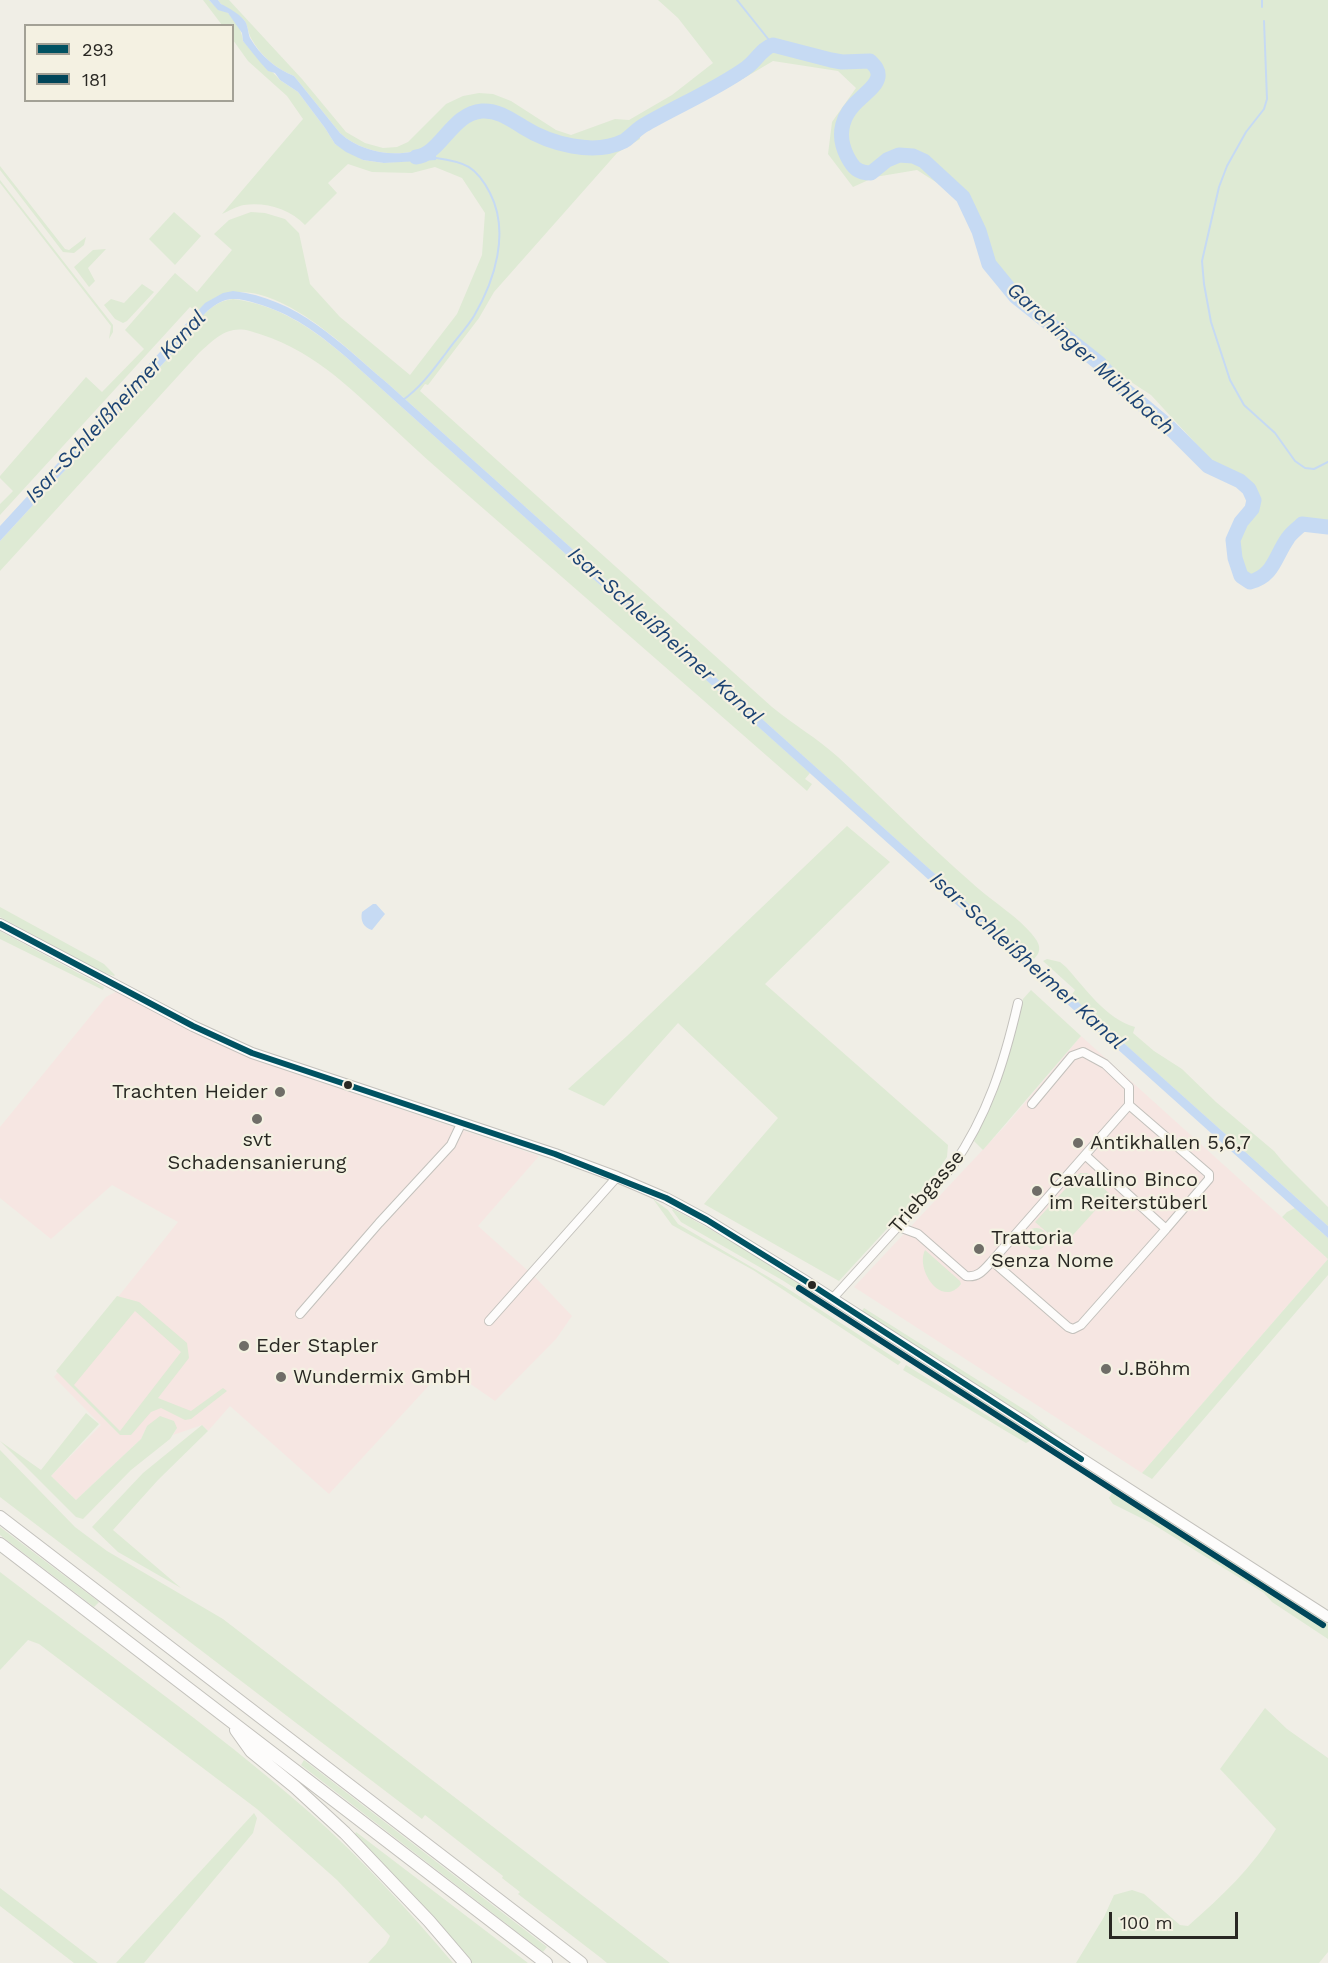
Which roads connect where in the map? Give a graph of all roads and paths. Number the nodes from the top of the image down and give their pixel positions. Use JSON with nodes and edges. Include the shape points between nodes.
{"nodes":[{"id":1,"x":0,"y":924,"type":"edge"},
{"id":2,"x":1018,"y":1003,"type":"dead end"},
{"id":3,"x":1032,"y":1104,"type":"dead end"},
{"id":4,"x":1129,"y":1105,"type":"junction"},
{"id":5,"x":461,"y":1124,"type":"junction"},
{"id":6,"x":1085,"y":1155,"type":"junction"},
{"id":7,"x":614,"y":1180,"type":"junction"},
{"id":8,"x":899,"y":1227,"type":"junction"},
{"id":9,"x":1166,"y":1229,"type":"junction"},
{"id":10,"x":992,"y":1261,"type":"junction"},
{"id":11,"x":833,"y":1298,"type":"junction"},
{"id":12,"x":300,"y":1314,"type":"dead end"},
{"id":13,"x":489,"y":1321,"type":"dead end"},
{"id":14,"x":0,"y":1517,"type":"edge"},
{"id":15,"x":0,"y":1544,"type":"edge"},
{"id":16,"x":1328,"y":1617,"type":"edge"},
{"id":17,"x":227,"y":1717,"type":"junction"},
{"id":18,"x":465,"y":1963,"type":"edge"},
{"id":19,"x":546,"y":1963,"type":"edge"},
{"id":20,"x":581,"y":1963,"type":"edge"}],
"edges":[{"from":1,"to":5,"type":"main road","via":[[246,1051]]},
{"from":2,"to":8,"type":"street","name":"Triebgasse","via":[[993,1094],[968,1145]]},
{"from":3,"to":4,"type":"street","via":[[1072,1056],[1083,1052],[1105,1064],[1129,1087]]},
{"from":4,"to":6,"type":"street"},
{"from":4,"to":9,"type":"street","via":[[1209,1174],[1209,1179]]},
{"from":5,"to":7,"type":"main road"},
{"from":5,"to":12,"type":"street","via":[[451,1145]]},
{"from":6,"to":9,"type":"street"},
{"from":6,"to":10,"type":"street"},
{"from":7,"to":11,"type":"main road","via":[[666,1198],[707,1220]]},
{"from":7,"to":13,"type":"street"},
{"from":8,"to":10,"type":"street","via":[[918,1234],[966,1276],[981,1274]]},
{"from":8,"to":11,"type":"street","name":"Triebgasse"},
{"from":9,"to":10,"type":"street","via":[[1081,1325],[1073,1329]]},
{"from":11,"to":16,"type":"main road"},
{"from":14,"to":20,"type":"highway"},
{"from":15,"to":17,"type":"highway"},
{"from":17,"to":18,"type":"highway","via":[[251,1751],[345,1833]]},
{"from":17,"to":19,"type":"highway"}]}
